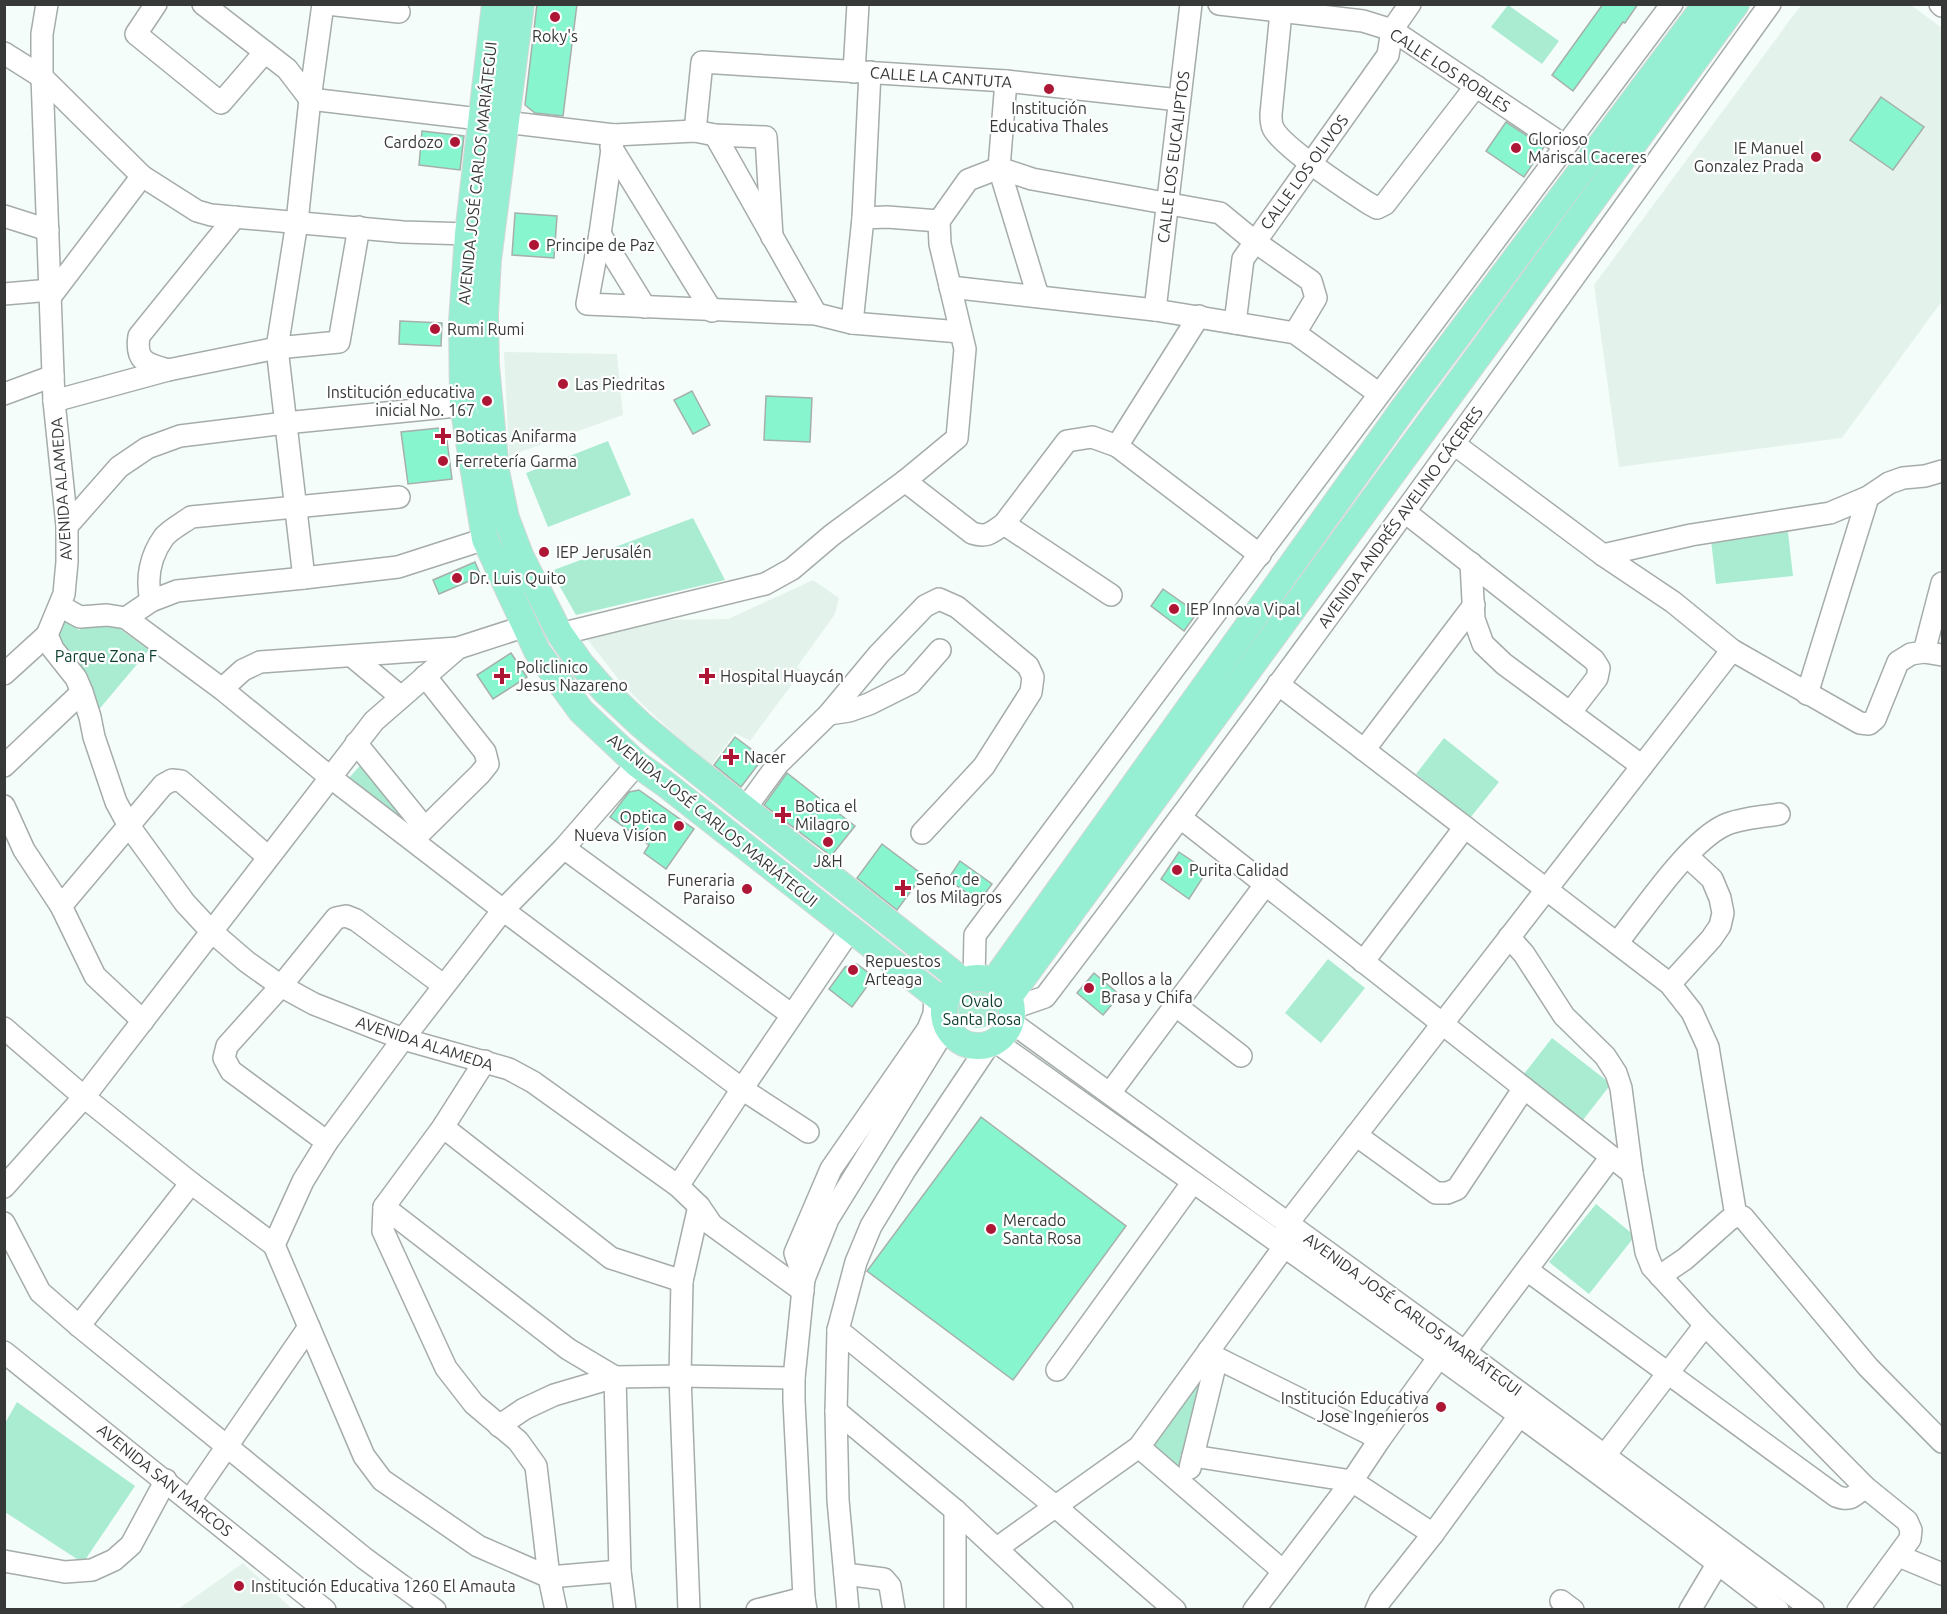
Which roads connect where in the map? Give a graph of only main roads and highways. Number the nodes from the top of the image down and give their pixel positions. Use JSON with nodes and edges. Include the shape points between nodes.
{"nodes":[{"id":1,"x":495,"y":4,"type":"edge"},
{"id":2,"x":521,"y":4,"type":"edge"},
{"id":3,"x":1706,"y":4,"type":"edge"},
{"id":4,"x":1736,"y":4,"type":"edge"},
{"id":5,"x":494,"y":122,"type":"junction"},
{"id":6,"x":682,"y":759,"type":"junction"},
{"id":7,"x":664,"y":783,"type":"junction"},
{"id":8,"x":994,"y":995,"type":"junction"},
{"id":9,"x":942,"y":1008,"type":"junction"}],
"edges":[{"from":1,"to":5,"type":"main road","name":"AVENIDA JOSÉ CARLOS MARIÁTEGUI"},
{"from":2,"to":5,"type":"main road","name":"AVENIDA JOSÉ CARLOS MARIÁTEGUI"},
{"from":3,"to":8,"type":"main road","via":[[1403,409]]},
{"from":4,"to":8,"type":"main road","name":"AVENIDA ANDRÉS AVELINO CÁCERES"},
{"from":5,"to":6,"type":"main road","name":"AVENIDA JOSÉ CARLOS MARIÁTEGUI","via":[[486,314],[489,404],[496,471],[507,519],[520,555],[560,634],[581,664],[640,724]]},
{"from":5,"to":7,"type":"main road","name":"AVENIDA JOSÉ CARLOS MARIÁTEGUI","via":[[468,234],[462,321],[463,405],[485,539],[537,651],[581,711],[637,764]]},
{"from":6,"to":7,"type":"main road"},
{"from":6,"to":8,"type":"main road","name":"AVENIDA JOSÉ CARLOS MARIÁTEGUI"},
{"from":7,"to":9,"type":"main road","name":"AVENIDA JOSÉ CARLOS MARIÁTEGUI"},
{"from":8,"to":9,"type":"main road","via":[[949,994]]},
{"from":8,"to":9,"type":"main road","via":[[1004,1036],[992,1044],[970,1046],[960,1042],[952,1035]]}]}
